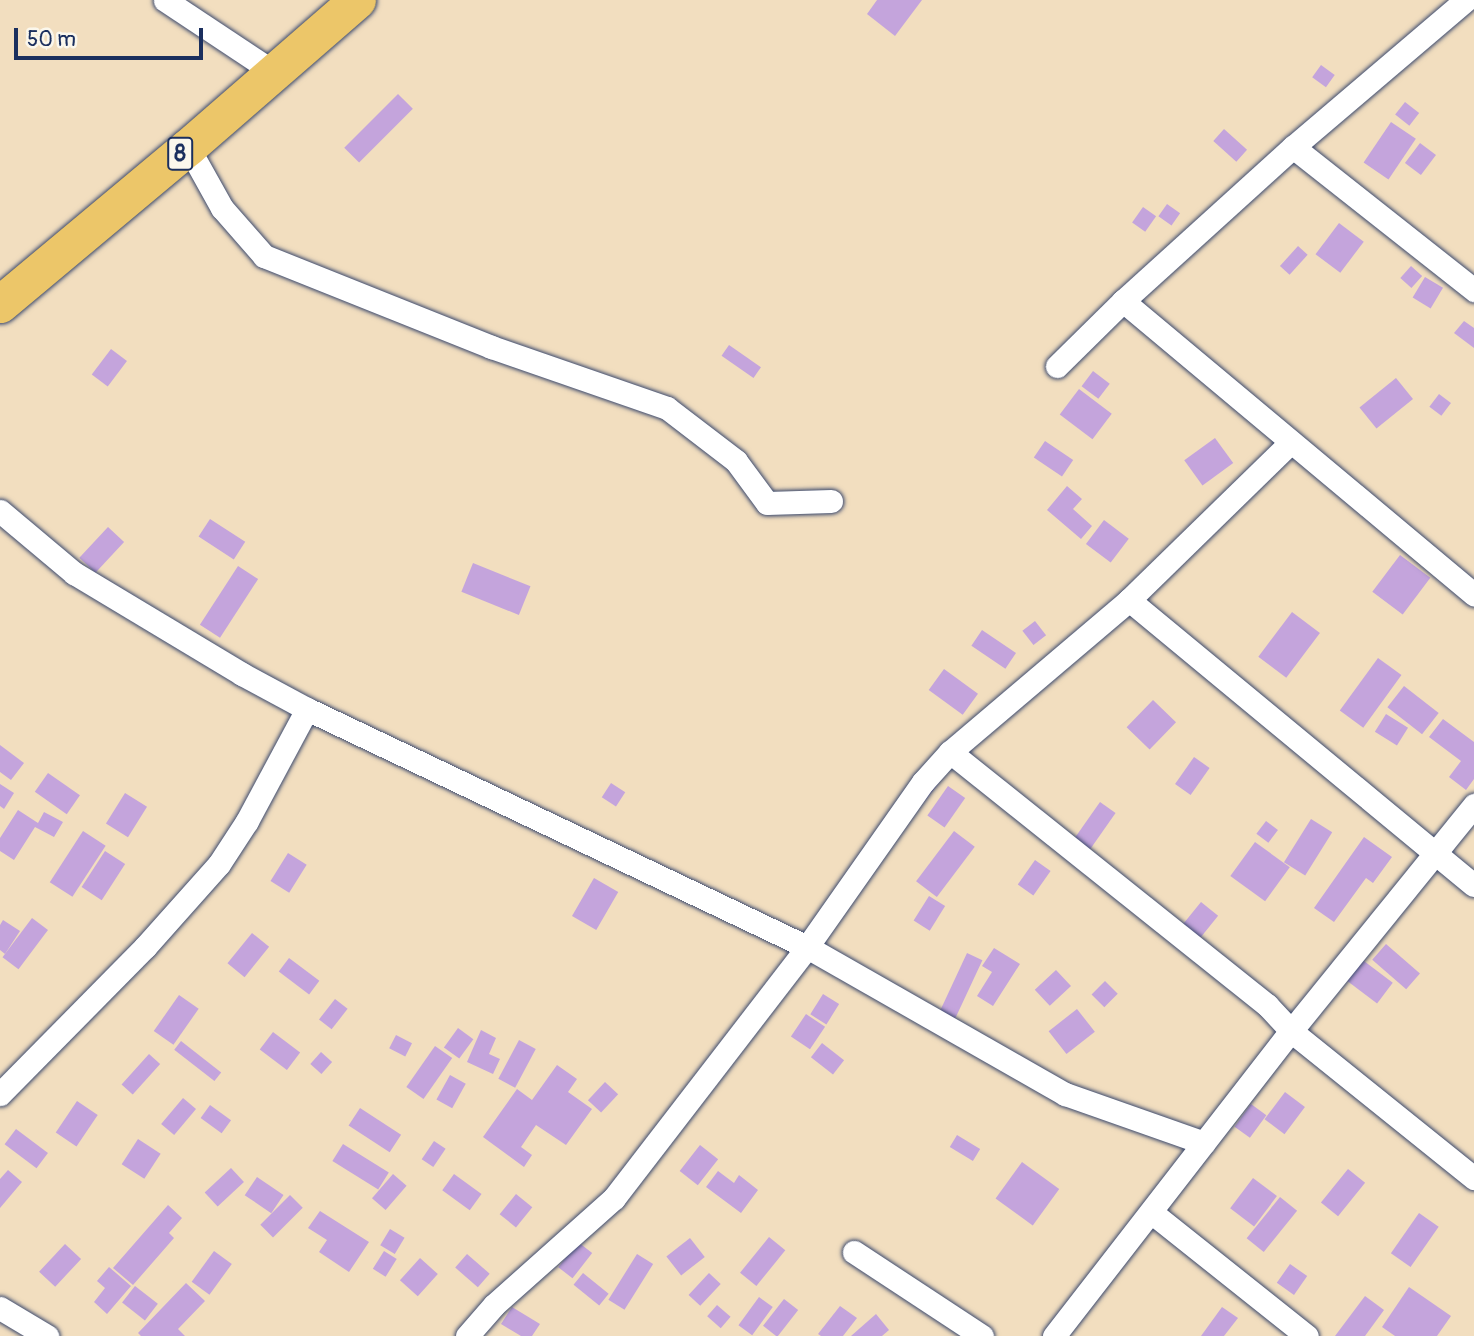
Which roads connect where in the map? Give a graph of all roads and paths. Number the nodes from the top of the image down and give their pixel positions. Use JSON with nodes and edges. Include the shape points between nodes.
{"nodes":[{"id":1,"x":165,"y":0,"type":"edge"},
{"id":2,"x":356,"y":0,"type":"edge"},
{"id":3,"x":1466,"y":0,"type":"edge"},
{"id":4,"x":272,"y":71,"type":"junction"},
{"id":5,"x":188,"y":147,"type":"junction"},
{"id":6,"x":1293,"y":147,"type":"junction"},
{"id":7,"x":1474,"y":290,"type":"edge"},
{"id":8,"x":1122,"y":301,"type":"junction"},
{"id":9,"x":0,"y":304,"type":"edge"},
{"id":10,"x":1057,"y":366,"type":"dead end"},
{"id":11,"x":1291,"y":442,"type":"junction"},
{"id":12,"x":831,"y":501,"type":"dead end"},
{"id":13,"x":0,"y":512,"type":"edge"},
{"id":14,"x":1474,"y":595,"type":"edge"},
{"id":15,"x":1129,"y":600,"type":"junction"},
{"id":16,"x":307,"y":709,"type":"junction"},
{"id":17,"x":950,"y":752,"type":"junction"},
{"id":18,"x":1474,"y":805,"type":"edge"},
{"id":19,"x":1435,"y":852,"type":"junction"},
{"id":20,"x":1474,"y":884,"type":"edge"},
{"id":21,"x":807,"y":947,"type":"junction"},
{"id":22,"x":1291,"y":1031,"type":"junction"},
{"id":23,"x":0,"y":1094,"type":"edge"},
{"id":24,"x":1204,"y":1143,"type":"junction"},
{"id":25,"x":1474,"y":1178,"type":"edge"},
{"id":26,"x":1151,"y":1212,"type":"junction"},
{"id":27,"x":853,"y":1252,"type":"dead end"},
{"id":28,"x":0,"y":1308,"type":"edge"},
{"id":29,"x":47,"y":1336,"type":"edge"},
{"id":30,"x":467,"y":1336,"type":"edge"},
{"id":31,"x":982,"y":1336,"type":"edge"},
{"id":32,"x":1054,"y":1336,"type":"edge"},
{"id":33,"x":1307,"y":1336,"type":"edge"}],
"edges":[{"from":1,"to":4,"type":"street"},
{"from":2,"to":4,"type":"main road","number":"8"},
{"from":3,"to":6,"type":"street"},
{"from":4,"to":5,"type":"main road","number":"8"},
{"from":5,"to":9,"type":"main road","number":"8"},
{"from":5,"to":12,"type":"street","via":[[222,208],[264,256],[491,347],[667,408],[736,461],[767,503]]},
{"from":6,"to":7,"type":"street"},
{"from":6,"to":8,"type":"street"},
{"from":8,"to":10,"type":"street"},
{"from":8,"to":11,"type":"street"},
{"from":11,"to":14,"type":"street"},
{"from":11,"to":15,"type":"street"},
{"from":13,"to":16,"type":"street","via":[[74,573]]},
{"from":15,"to":17,"type":"street"},
{"from":15,"to":19,"type":"street"},
{"from":16,"to":21,"type":"street"},
{"from":16,"to":23,"type":"street","via":[[219,864],[145,947]]},
{"from":17,"to":21,"type":"street","via":[[923,782]]},
{"from":17,"to":22,"type":"street","via":[[1267,1005]]},
{"from":18,"to":19,"type":"street"},
{"from":19,"to":20,"type":"street"},
{"from":19,"to":22,"type":"street"},
{"from":21,"to":24,"type":"street","via":[[1065,1094]]},
{"from":21,"to":30,"type":"street","via":[[614,1198],[494,1305]]},
{"from":22,"to":24,"type":"street"},
{"from":22,"to":25,"type":"street"},
{"from":24,"to":26,"type":"street"},
{"from":26,"to":32,"type":"street"},
{"from":26,"to":33,"type":"street"},
{"from":27,"to":31,"type":"street"},
{"from":28,"to":29,"type":"street"}]}
